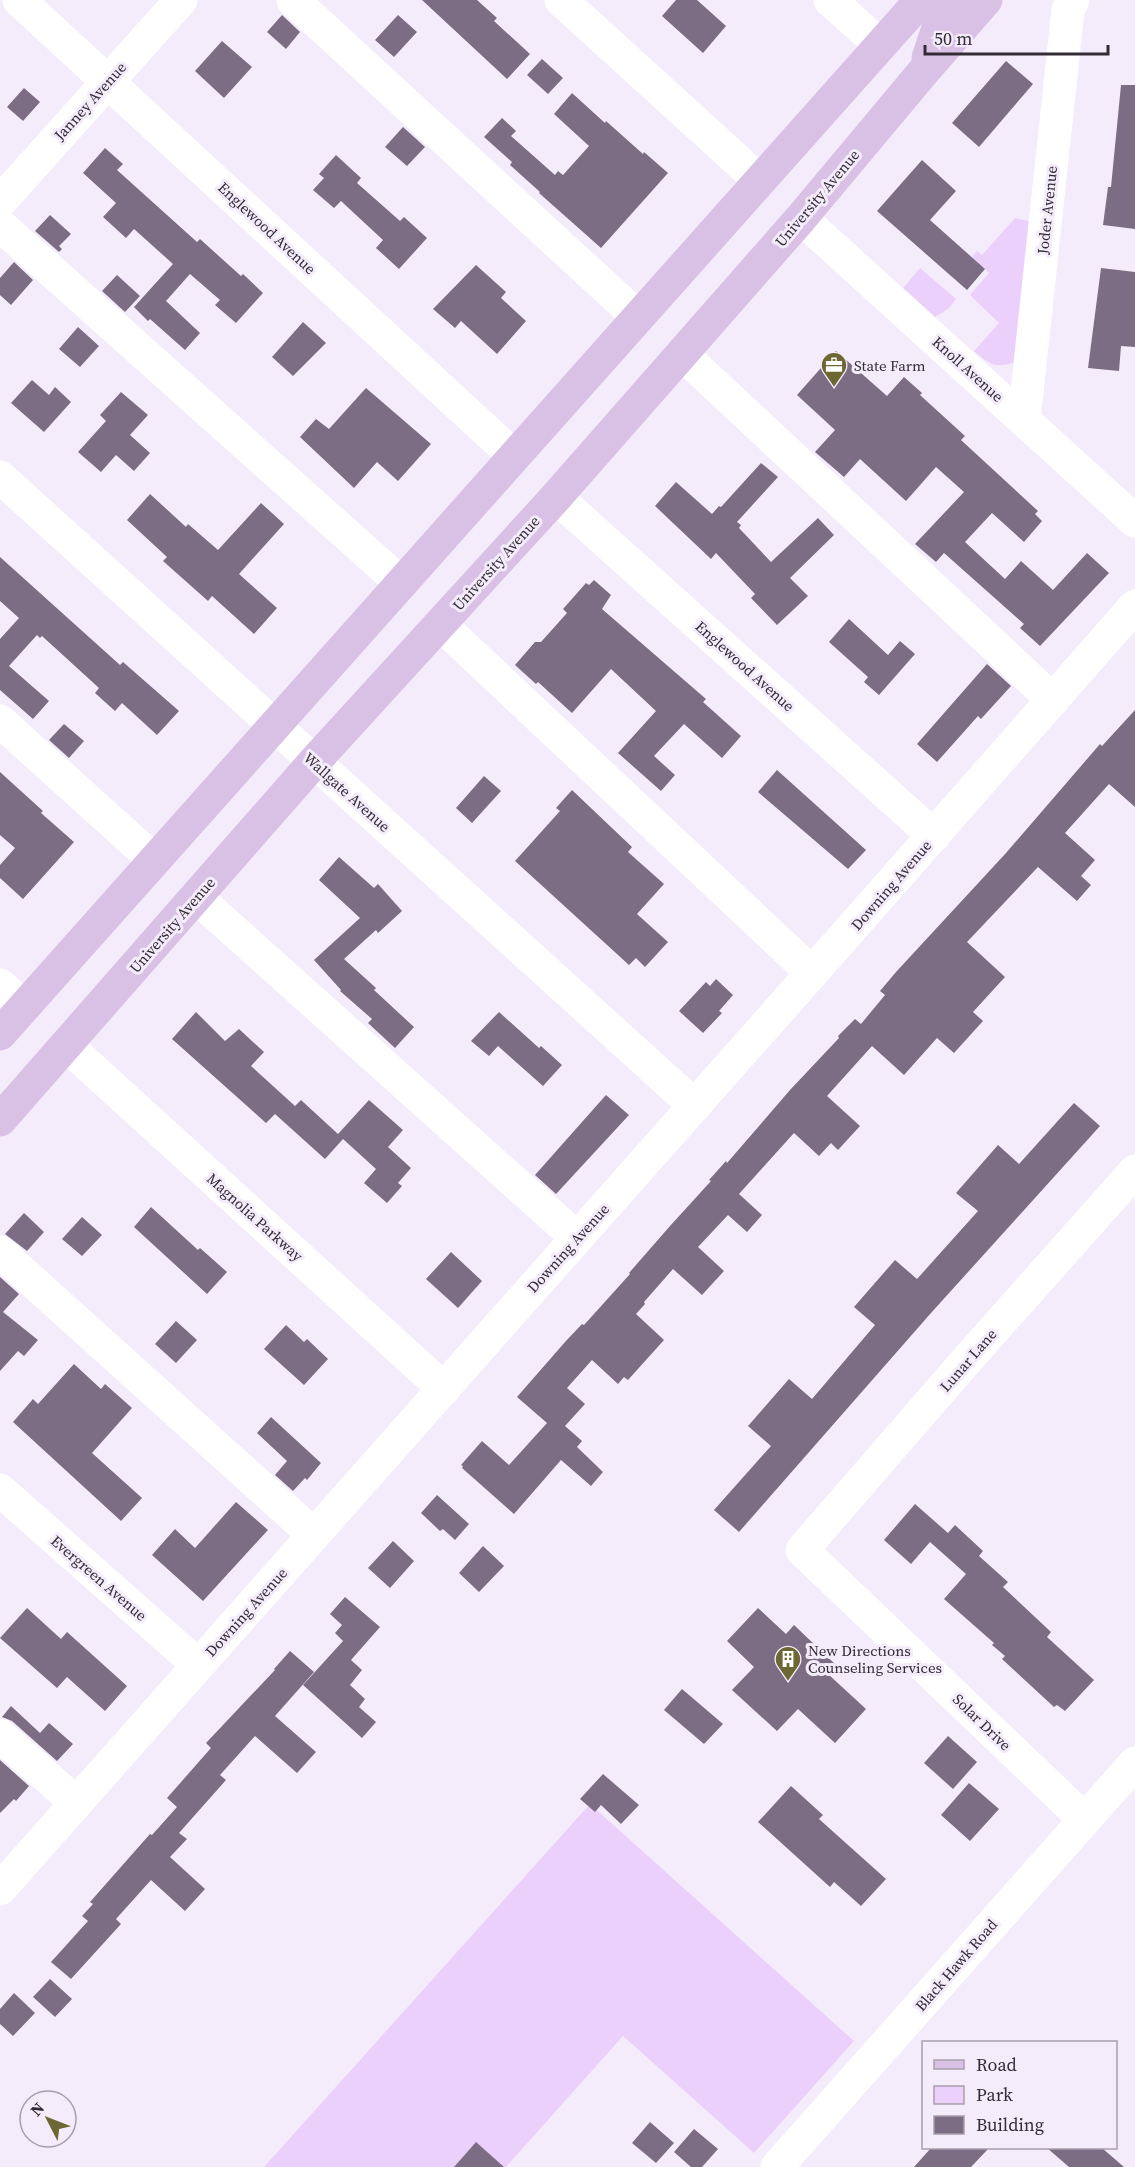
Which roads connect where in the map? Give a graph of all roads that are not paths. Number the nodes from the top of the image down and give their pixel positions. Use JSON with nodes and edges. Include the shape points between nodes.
{"nodes":[{"id":1,"x":19,"y":0,"type":"edge"},
{"id":2,"x":181,"y":0,"type":"edge"},
{"id":3,"x":294,"y":0,"type":"edge"},
{"id":4,"x":561,"y":0,"type":"edge"},
{"id":5,"x":830,"y":0,"type":"edge"},
{"id":6,"x":921,"y":0,"type":"edge"},
{"id":7,"x":955,"y":0,"type":"edge"},
{"id":8,"x":986,"y":0,"type":"edge"},
{"id":9,"x":1073,"y":0,"type":"edge"},
{"id":10,"x":880,"y":45,"type":"junction"},
{"id":11,"x":924,"y":71,"type":"junction"},
{"id":12,"x":108,"y":81,"type":"junction"},
{"id":13,"x":760,"y":181,"type":"junction"},
{"id":14,"x":0,"y":202,"type":"edge"},
{"id":15,"x":801,"y":218,"type":"junction"},
{"id":16,"x":0,"y":225,"type":"edge"},
{"id":17,"x":638,"y":317,"type":"junction"},
{"id":18,"x":682,"y":354,"type":"junction"},
{"id":19,"x":1024,"y":420,"type":"junction"},
{"id":20,"x":514,"y":456,"type":"junction"},
{"id":21,"x":0,"y":477,"type":"edge"},
{"id":22,"x":556,"y":497,"type":"junction"},
{"id":23,"x":1135,"y":521,"type":"edge"},
{"id":24,"x":401,"y":583,"type":"junction"},
{"id":25,"x":1135,"y":606,"type":"edge"},
{"id":26,"x":440,"y":624,"type":"junction"},
{"id":27,"x":1053,"y":700,"type":"junction"},
{"id":28,"x":0,"y":721,"type":"edge"},
{"id":29,"x":274,"y":726,"type":"junction"},
{"id":30,"x":314,"y":762,"type":"junction"},
{"id":31,"x":934,"y":836,"type":"junction"},
{"id":32,"x":154,"y":860,"type":"junction"},
{"id":33,"x":196,"y":897,"type":"junction"},
{"id":34,"x":812,"y":974,"type":"junction"},
{"id":35,"x":0,"y":985,"type":"edge"},
{"id":36,"x":24,"y":1007,"type":"junction"},
{"id":37,"x":0,"y":1034,"type":"edge"},
{"id":38,"x":66,"y":1045,"type":"junction"},
{"id":39,"x":694,"y":1106,"type":"junction"},
{"id":40,"x":0,"y":1120,"type":"edge"},
{"id":41,"x":1135,"y":1171,"type":"edge"},
{"id":42,"x":578,"y":1238,"type":"junction"},
{"id":43,"x":0,"y":1252,"type":"edge"},
{"id":44,"x":444,"y":1389,"type":"junction"},
{"id":45,"x":0,"y":1490,"type":"edge"},
{"id":46,"x":314,"y":1535,"type":"junction"},
{"id":47,"x":802,"y":1550,"type":"joint"},
{"id":48,"x":198,"y":1665,"type":"junction"},
{"id":49,"x":0,"y":1736,"type":"edge"},
{"id":50,"x":1135,"y":1763,"type":"edge"},
{"id":51,"x":76,"y":1803,"type":"junction"},
{"id":52,"x":1084,"y":1819,"type":"junction"},
{"id":53,"x":0,"y":1889,"type":"edge"},
{"id":54,"x":777,"y":2167,"type":"edge"}],
"edges":[{"from":1,"to":12,"type":"street","name":"Englewood Avenue"},
{"from":2,"to":12,"type":"street","name":"Janney Avenue"},
{"from":3,"to":17,"type":"street"},
{"from":4,"to":13,"type":"street"},
{"from":5,"to":10,"type":"street"},
{"from":6,"to":10,"type":"main road"},
{"from":7,"to":11,"type":"main road","via":[[943,13]]},
{"from":8,"to":11,"type":"main road","name":"University Avenue"},
{"from":9,"to":19,"type":"street","name":"Joder Avenue","via":[[1068,10]]},
{"from":10,"to":13,"type":"main road"},
{"from":11,"to":15,"type":"main road","name":"University Avenue"},
{"from":12,"to":14,"type":"street","name":"Janney Avenue"},
{"from":12,"to":20,"type":"street","name":"Englewood Avenue"},
{"from":13,"to":17,"type":"main road"},
{"from":15,"to":18,"type":"main road","name":"University Avenue"},
{"from":15,"to":19,"type":"street","name":"Knoll Avenue"},
{"from":16,"to":24,"type":"street"},
{"from":17,"to":20,"type":"main road"},
{"from":18,"to":22,"type":"main road","name":"University Avenue"},
{"from":18,"to":27,"type":"street"},
{"from":19,"to":23,"type":"street","name":"Knoll Avenue"},
{"from":20,"to":24,"type":"main road"},
{"from":21,"to":29,"type":"street","name":"Wallgate Avenue"},
{"from":22,"to":26,"type":"main road","name":"University Avenue"},
{"from":22,"to":31,"type":"street","name":"Englewood Avenue"},
{"from":24,"to":29,"type":"main road"},
{"from":25,"to":27,"type":"street","name":"Downing Avenue"},
{"from":26,"to":30,"type":"main road","name":"University Avenue"},
{"from":26,"to":34,"type":"street"},
{"from":27,"to":31,"type":"street","name":"Downing Avenue"},
{"from":28,"to":32,"type":"street"},
{"from":29,"to":30,"type":"street","name":"Wallgate Avenue"},
{"from":29,"to":32,"type":"main road"},
{"from":30,"to":33,"type":"main road","name":"University Avenue"},
{"from":30,"to":39,"type":"street","name":"Wallgate Avenue"},
{"from":31,"to":34,"type":"street","name":"Downing Avenue"},
{"from":32,"to":36,"type":"main road"},
{"from":33,"to":38,"type":"main road","name":"University Avenue"},
{"from":33,"to":42,"type":"street"},
{"from":34,"to":39,"type":"street","name":"Downing Avenue"},
{"from":35,"to":36,"type":"street"},
{"from":36,"to":37,"type":"main road"},
{"from":38,"to":40,"type":"main road","name":"University Avenue"},
{"from":38,"to":44,"type":"street","name":"Magnolia Parkway"},
{"from":39,"to":42,"type":"street","name":"Downing Avenue"},
{"from":41,"to":47,"type":"street","name":"Lunar Lane"},
{"from":42,"to":44,"type":"street","name":"Downing Avenue"},
{"from":43,"to":46,"type":"street"},
{"from":44,"to":46,"type":"street","name":"Downing Avenue"},
{"from":45,"to":48,"type":"street","name":"Evergreen Avenue"},
{"from":46,"to":48,"type":"street","name":"Downing Avenue"},
{"from":47,"to":52,"type":"street","name":"Solar Drive"},
{"from":48,"to":51,"type":"street","name":"Downing Avenue"},
{"from":49,"to":51,"type":"street"},
{"from":50,"to":52,"type":"street","name":"Black Hawk Road"},
{"from":51,"to":53,"type":"street","name":"Downing Avenue"},
{"from":52,"to":54,"type":"street","name":"Black Hawk Road"}]}
